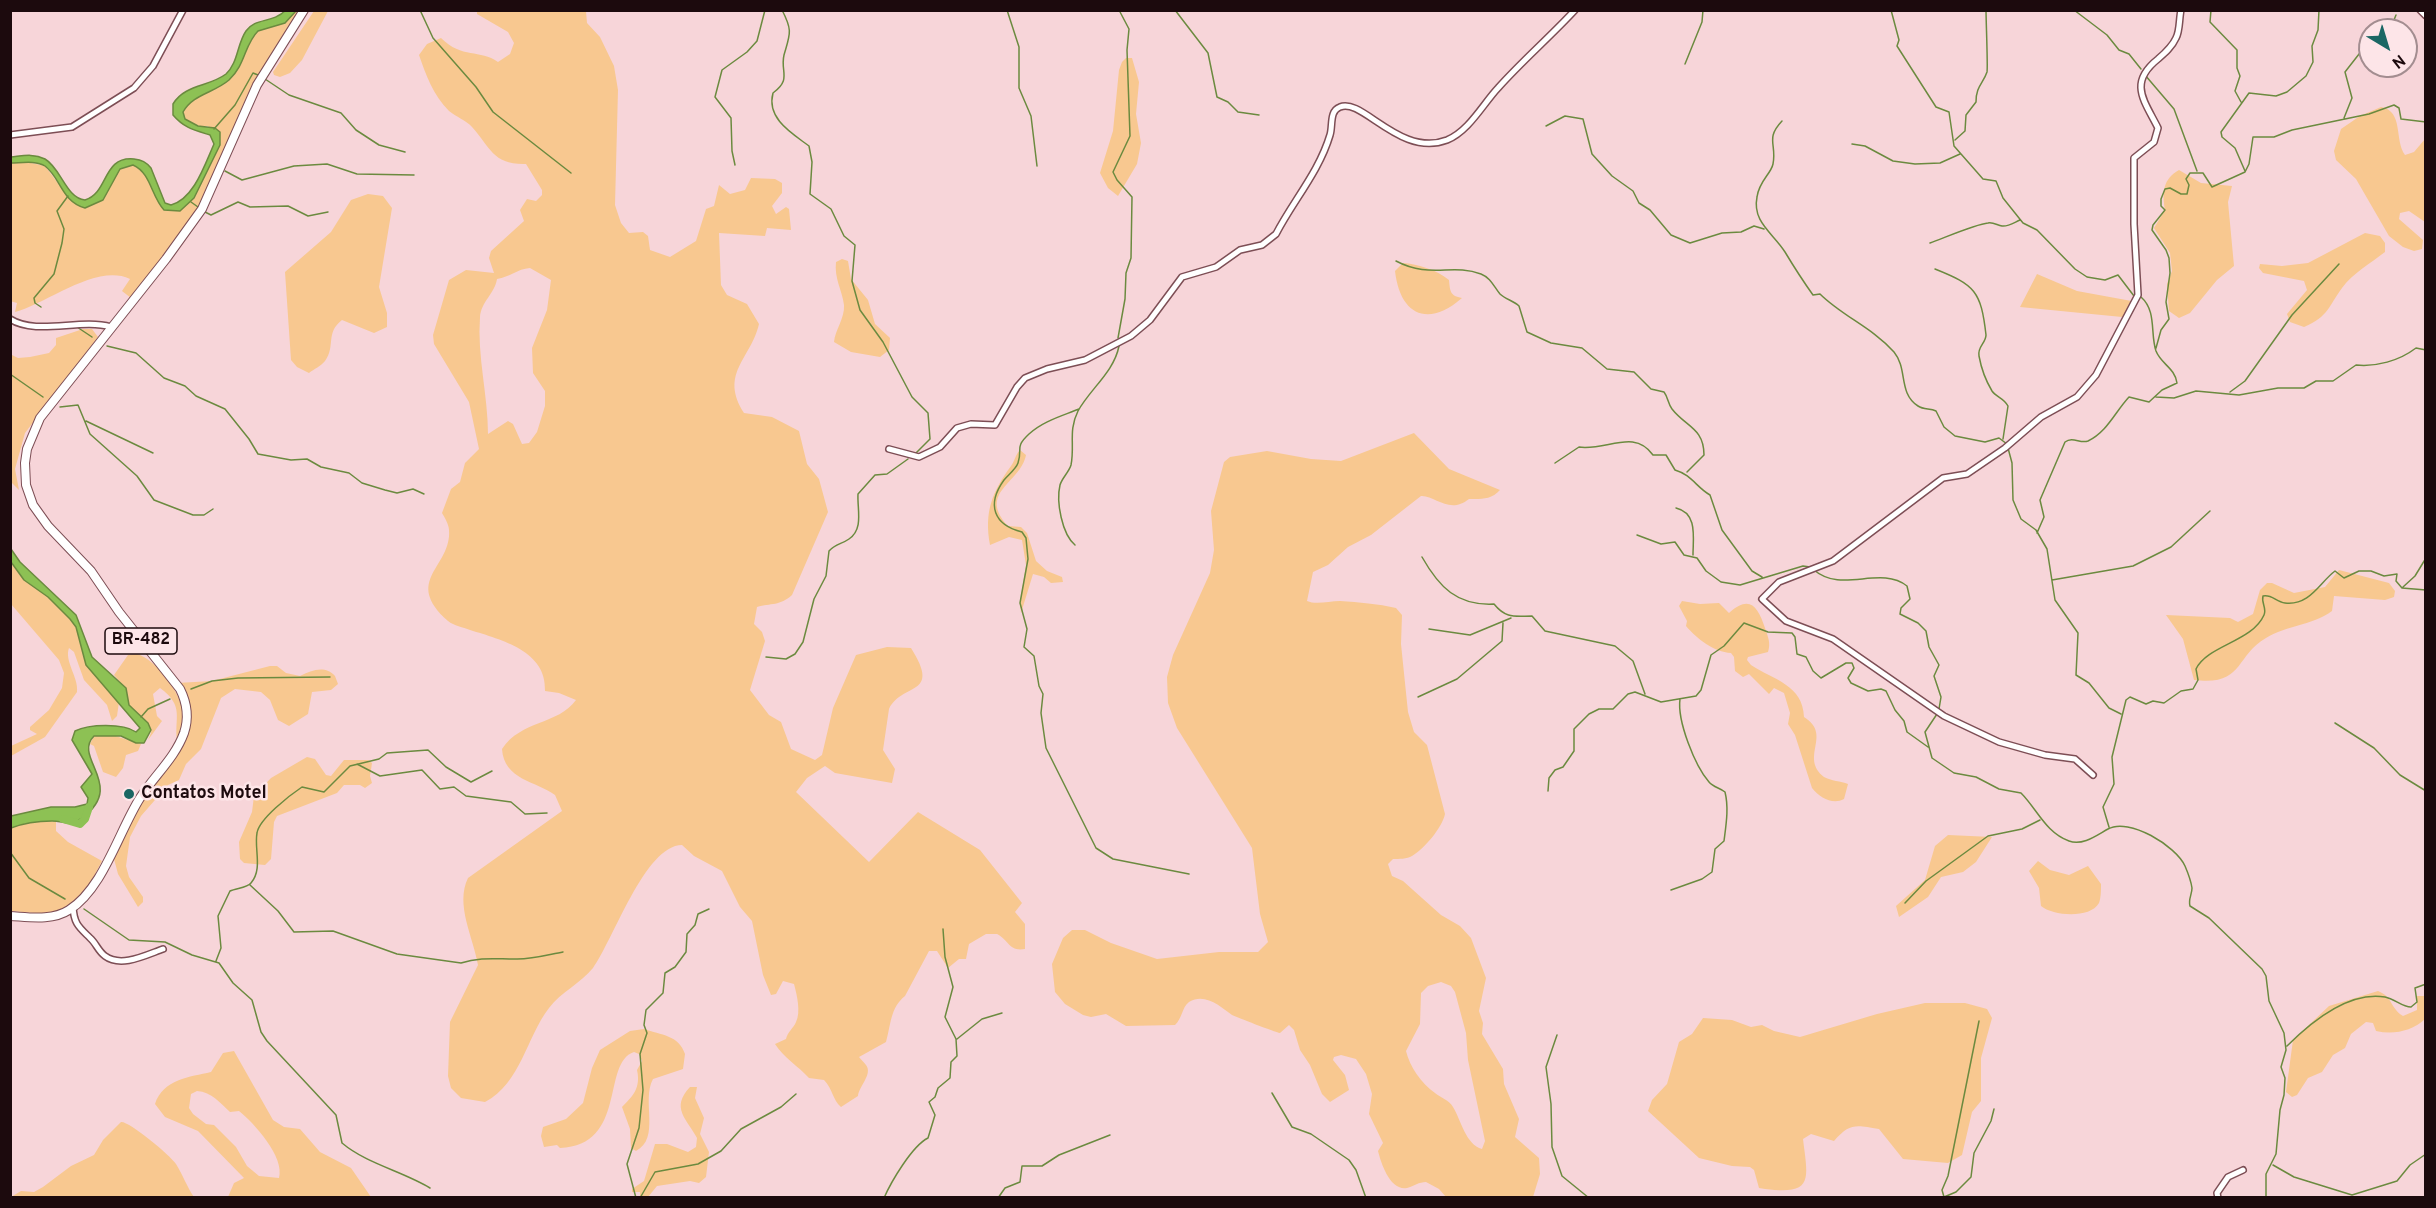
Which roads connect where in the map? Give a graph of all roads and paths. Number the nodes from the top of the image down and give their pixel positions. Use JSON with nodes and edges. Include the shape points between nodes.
{"nodes":[{"id":1,"x":183,"y":10,"type":"edge"},
{"id":2,"x":304,"y":10,"type":"edge"},
{"id":3,"x":1575,"y":10,"type":"edge"},
{"id":4,"x":2181,"y":10,"type":"edge"},
{"id":5,"x":2420,"y":10,"type":"edge"},
{"id":6,"x":2426,"y":16,"type":"edge"},
{"id":7,"x":10,"y":135,"type":"edge"},
{"id":8,"x":10,"y":319,"type":"edge"},
{"id":9,"x":111,"y":327,"type":"junction"},
{"id":10,"x":889,"y":449,"type":"dead end"},
{"id":11,"x":2093,"y":775,"type":"dead end"},
{"id":12,"x":73,"y":908,"type":"junction"},
{"id":13,"x":10,"y":916,"type":"edge"},
{"id":14,"x":163,"y":949,"type":"dead end"},
{"id":15,"x":2243,"y":1170,"type":"dead end"},
{"id":16,"x":2218,"y":1197,"type":"edge"}],
"edges":[{"from":1,"to":7,"type":"street","via":[[149,74],[134,88],[72,127]]},
{"from":2,"to":9,"type":"highway","number":"BR-482","via":[[257,85],[202,209]]},
{"from":3,"to":10,"type":"street","via":[[1449,139],[1431,144],[1406,140],[1356,109],[1345,105],[1336,109],[1319,164],[1269,240],[1182,278],[1150,320],[1131,336],[1078,362],[1047,369],[1022,381],[995,425],[957,428],[939,447],[919,457]]},
{"from":4,"to":11,"type":"street","via":[[2177,38],[2168,51],[2144,70],[2140,83],[2158,128],[2154,142],[2134,158],[2138,295],[2096,375],[2077,397],[2041,417],[1996,455],[1967,474],[1943,478],[1833,561],[1779,582],[1762,599],[1786,621],[1833,639],[1944,716],[1999,742],[2045,756],[2075,759]]},
{"from":5,"to":6,"type":"street"},
{"from":8,"to":9,"type":"street","via":[[25,326],[94,323]]},
{"from":9,"to":12,"type":"highway","number":"BR-482","via":[[40,418],[27,449],[26,485],[40,516],[91,571],[180,689],[187,720],[178,746],[135,807],[90,890]]},
{"from":12,"to":13,"type":"highway","via":[[51,917]]},
{"from":12,"to":14,"type":"street","via":[[77,927],[106,957],[136,958]]},
{"from":15,"to":16,"type":"street","via":[[2228,1177]]}]}
